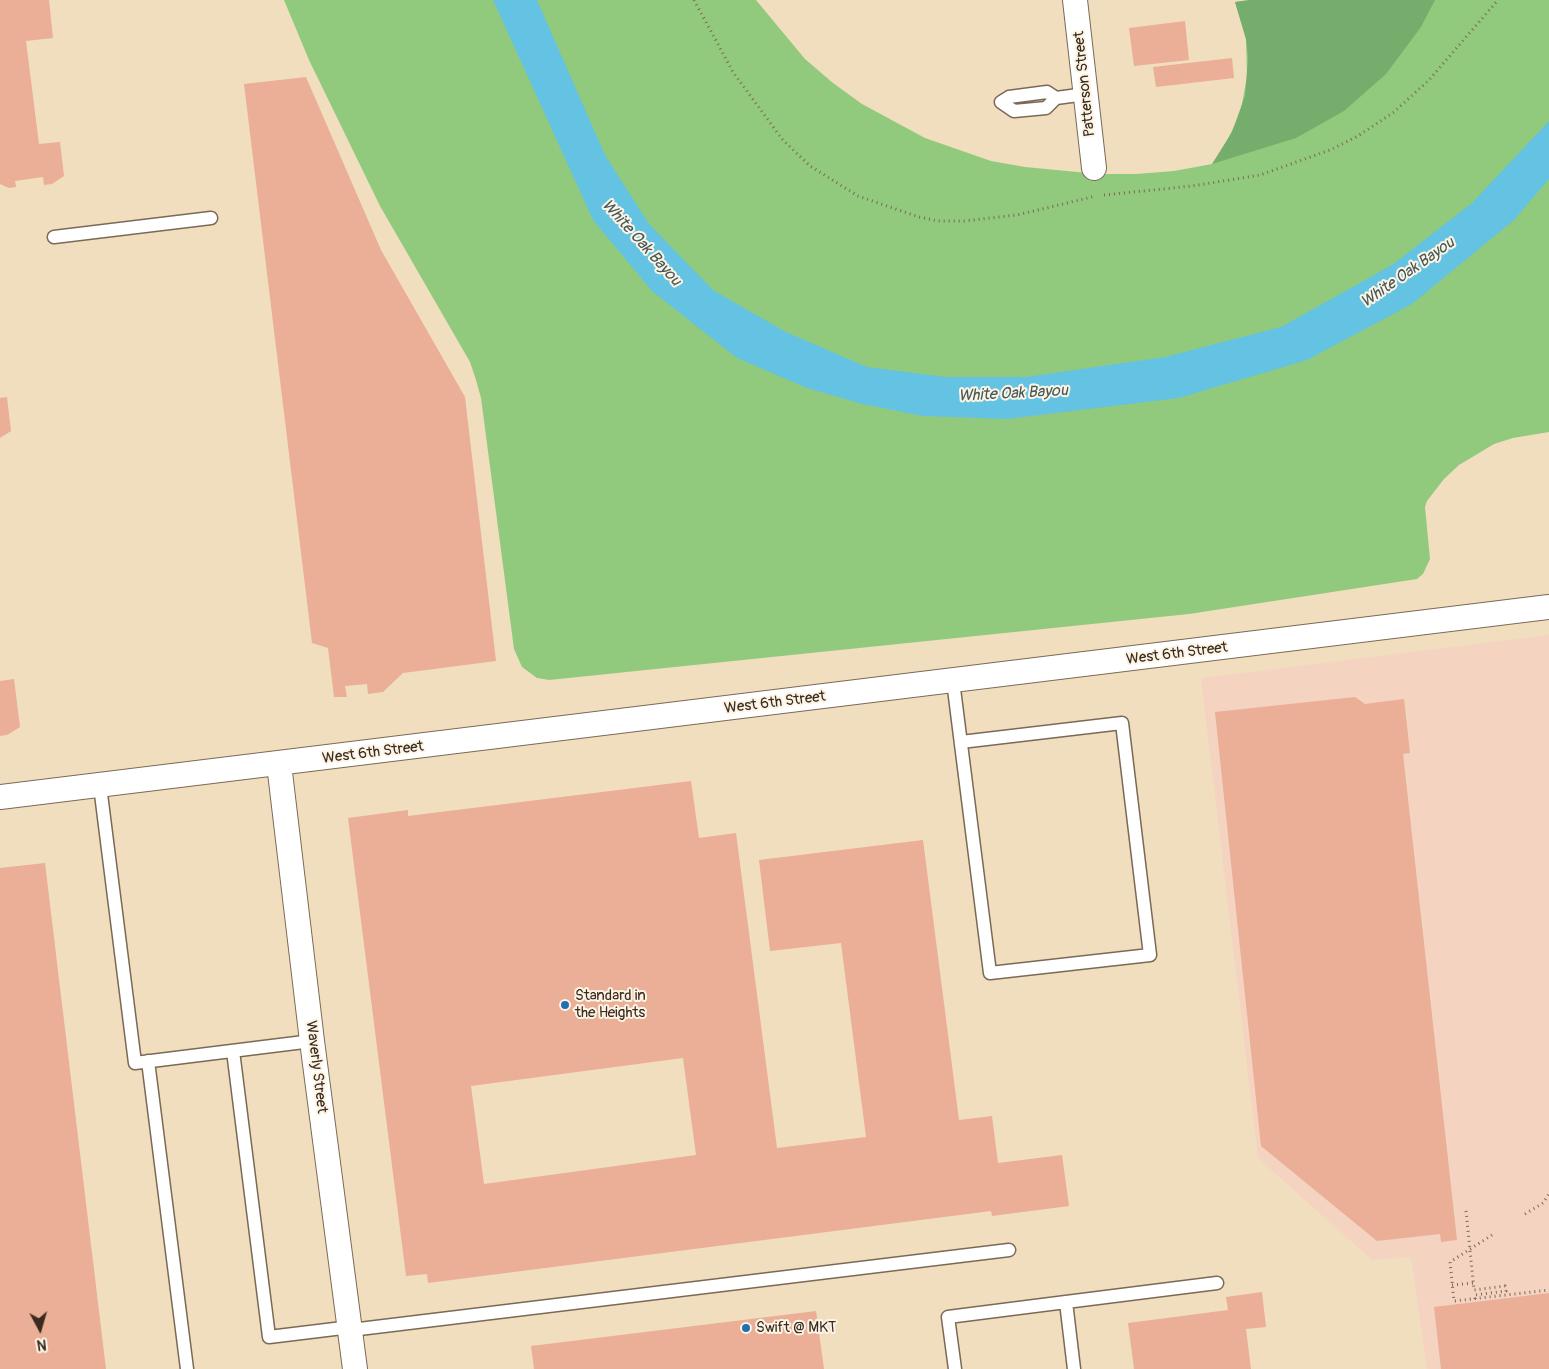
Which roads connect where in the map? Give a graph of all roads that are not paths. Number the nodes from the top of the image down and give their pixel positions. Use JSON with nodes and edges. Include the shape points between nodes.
{"nodes":[{"id":1,"x":1076,"y":0,"type":"edge"},
{"id":2,"x":1086,"y":94,"type":"junction"},
{"id":3,"x":1056,"y":98,"type":"dead end"},
{"id":4,"x":1094,"y":168,"type":"dead end"},
{"id":5,"x":211,"y":218,"type":"dead end"},
{"id":6,"x":54,"y":237,"type":"dead end"},
{"id":7,"x":1549,"y":607,"type":"edge"},
{"id":8,"x":953,"y":680,"type":"junction"},
{"id":9,"x":960,"y":742,"type":"junction"},
{"id":10,"x":279,"y":764,"type":"junction"},
{"id":11,"x":100,"y":786,"type":"junction"},
{"id":12,"x":0,"y":797,"type":"edge"},
{"id":13,"x":312,"y":1041,"type":"junction"},
{"id":14,"x":233,"y":1051,"type":"junction"},
{"id":15,"x":148,"y":1062,"type":"junction"},
{"id":16,"x":1009,"y":1250,"type":"dead end"},
{"id":17,"x":1217,"y":1283,"type":"dead end"},
{"id":18,"x":1066,"y":1302,"type":"junction"},
{"id":19,"x":351,"y":1328,"type":"junction"},
{"id":20,"x":187,"y":1369,"type":"edge"},
{"id":21,"x":355,"y":1369,"type":"edge"},
{"id":22,"x":955,"y":1369,"type":"edge"},
{"id":23,"x":1074,"y":1369,"type":"edge"}],
"edges":[{"from":1,"to":2,"type":"street","name":"Patterson Street"},
{"from":2,"to":3,"type":"lane"},
{"from":2,"to":4,"type":"street","name":"Patterson Street"},
{"from":5,"to":6,"type":"lane"},
{"from":7,"to":8,"type":"street","name":"West 6th Street"},
{"from":8,"to":9,"type":"lane"},
{"from":8,"to":10,"type":"street","name":"West 6th Street"},
{"from":9,"to":9,"type":"lane","via":[[990,973],[1150,955],[1122,723]]},
{"from":10,"to":11,"type":"street","name":"West 6th Street"},
{"from":10,"to":13,"type":"street","name":"Waverly Street"},
{"from":11,"to":12,"type":"street","name":"West 6th Street"},
{"from":11,"to":15,"type":"lane","via":[[135,1063]]},
{"from":13,"to":14,"type":"lane"},
{"from":13,"to":19,"type":"street","name":"Waverly Street"},
{"from":14,"to":15,"type":"lane"},
{"from":14,"to":19,"type":"lane","via":[[269,1337]]},
{"from":15,"to":20,"type":"lane"},
{"from":16,"to":19,"type":"lane"},
{"from":17,"to":18,"type":"lane"},
{"from":18,"to":22,"type":"lane","via":[[948,1317]]},
{"from":18,"to":23,"type":"lane"},
{"from":19,"to":21,"type":"street","name":"Waverly Street"}]}
